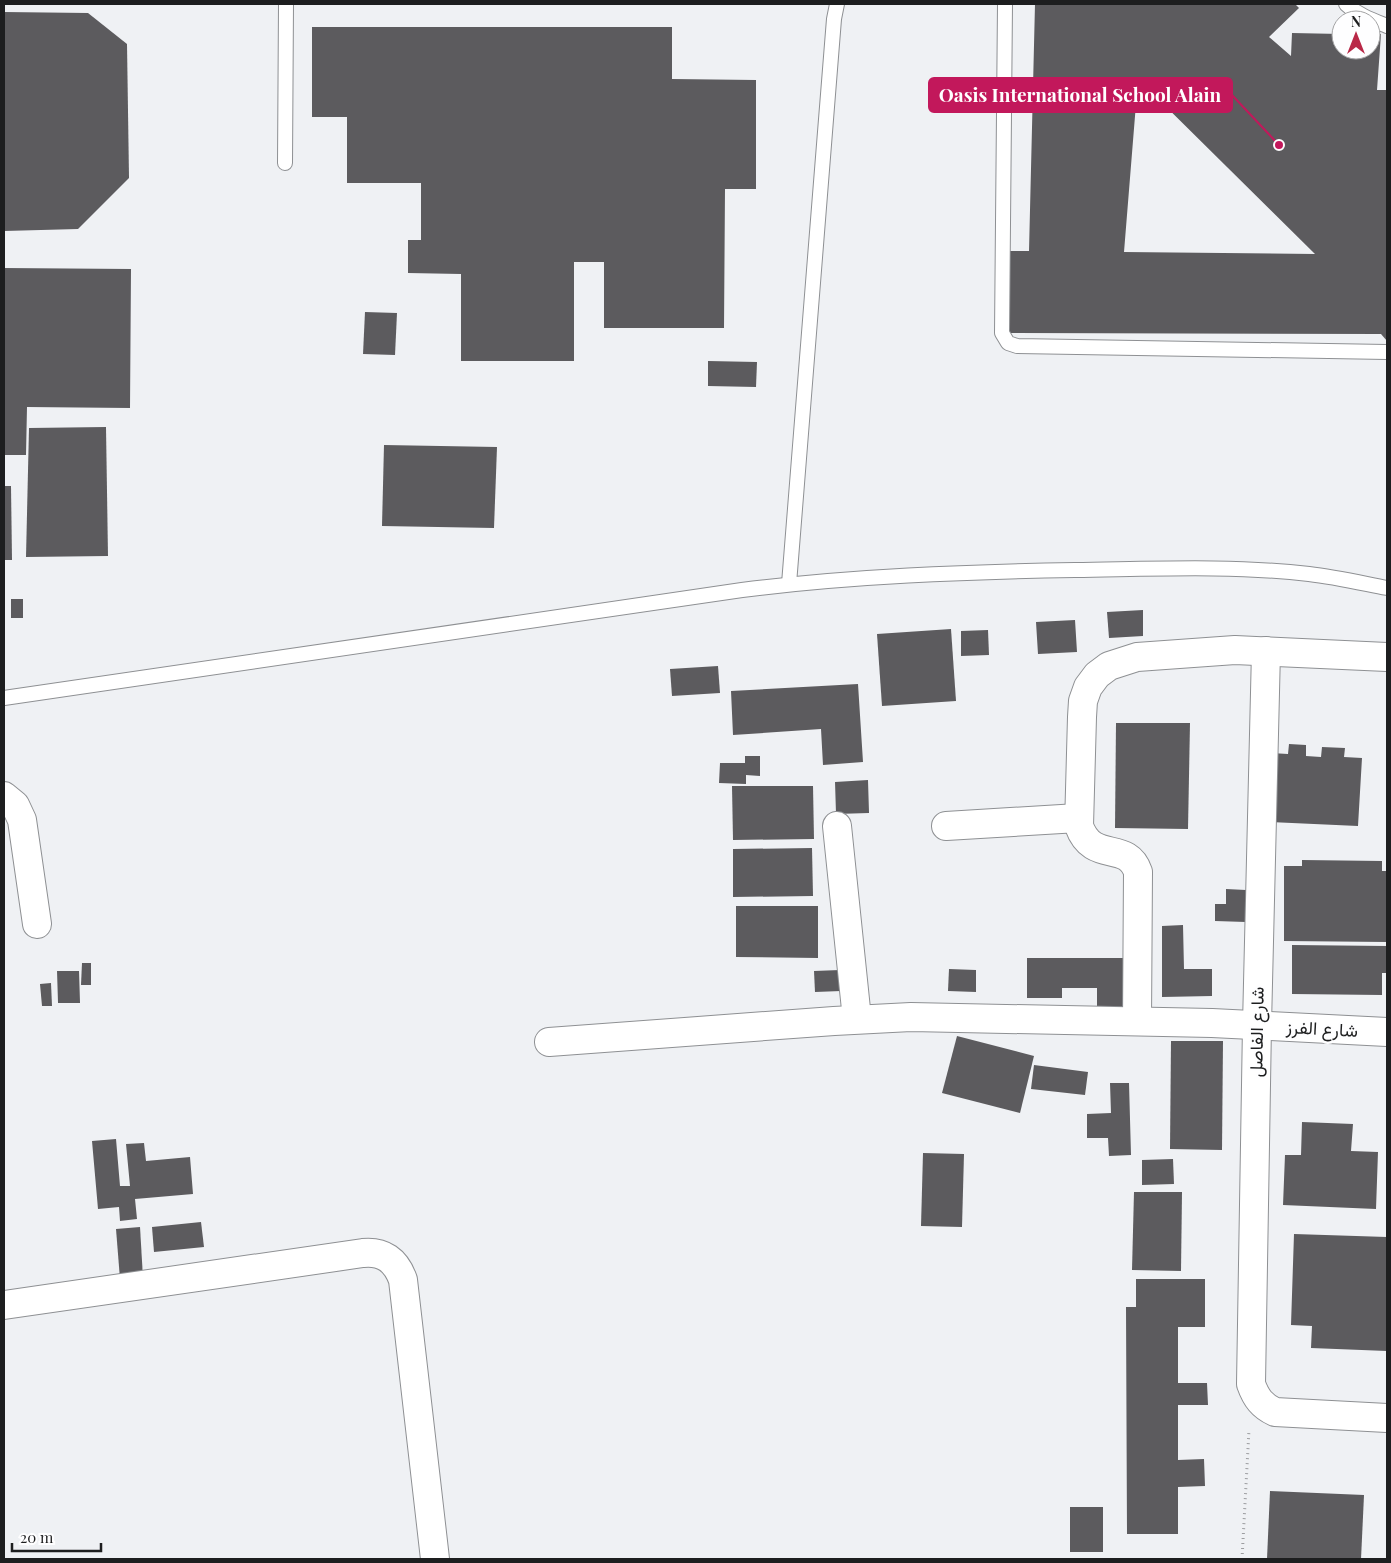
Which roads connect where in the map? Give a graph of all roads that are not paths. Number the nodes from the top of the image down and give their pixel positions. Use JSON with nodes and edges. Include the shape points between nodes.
{"nodes":[{"id":1,"x":286,"y":4,"type":"edge"},
{"id":2,"x":837,"y":4,"type":"edge"},
{"id":3,"x":1005,"y":4,"type":"edge"},
{"id":4,"x":1346,"y":4,"type":"edge"},
{"id":5,"x":1387,"y":26,"type":"edge"},
{"id":6,"x":285,"y":163,"type":"dead end"},
{"id":7,"x":1387,"y":352,"type":"edge"},
{"id":8,"x":789,"y":584,"type":"junction"},
{"id":9,"x":1387,"y":588,"type":"edge"},
{"id":10,"x":1266,"y":651,"type":"junction"},
{"id":11,"x":1387,"y":657,"type":"edge"},
{"id":12,"x":4,"y":698,"type":"edge"},
{"id":13,"x":4,"y":796,"type":"edge"},
{"id":14,"x":1078,"y":818,"type":"junction"},
{"id":15,"x":837,"y":826,"type":"dead end"},
{"id":16,"x":946,"y":826,"type":"dead end"},
{"id":17,"x":37,"y":924,"type":"dead end"},
{"id":18,"x":857,"y":1019,"type":"junction"},
{"id":19,"x":1137,"y":1021,"type":"junction"},
{"id":20,"x":1257,"y":1025,"type":"junction"},
{"id":21,"x":1387,"y":1032,"type":"edge"},
{"id":22,"x":549,"y":1042,"type":"dead end"},
{"id":23,"x":4,"y":1305,"type":"edge"},
{"id":24,"x":1387,"y":1418,"type":"edge"},
{"id":25,"x":435,"y":1559,"type":"edge"}],
"edges":[{"from":1,"to":6,"type":"lane"},
{"from":2,"to":8,"type":"lane"},
{"from":3,"to":7,"type":"lane","via":[[1002,333],[1008,343],[1018,346]]},
{"from":4,"to":5,"type":"lane"},
{"from":8,"to":9,"type":"lane","via":[[914,574],[1217,568],[1309,574]]},
{"from":8,"to":12,"type":"lane"},
{"from":10,"to":11,"type":"street"},
{"from":10,"to":14,"type":"street","via":[[1208,651],[1137,657],[1109,666],[1097,675],[1083,701]]},
{"from":10,"to":20,"type":"street","name":"شارع الفاصل"},
{"from":13,"to":17,"type":"street","via":[[15,805],[22,820]]},
{"from":14,"to":16,"type":"street"},
{"from":14,"to":19,"type":"street","via":[[1087,842],[1102,851],[1121,853],[1130,858],[1138,872]]},
{"from":15,"to":18,"type":"street"},
{"from":18,"to":19,"type":"street","name":"شارع الفرز"},
{"from":18,"to":22,"type":"street","name":"شارع الفرز"},
{"from":19,"to":20,"type":"street","name":"شارع الفرز"},
{"from":20,"to":21,"type":"street","name":"شارع الفرز"},
{"from":20,"to":24,"type":"street","name":"شارع الفاصل","via":[[1252,1384],[1259,1401],[1275,1412]]},
{"from":23,"to":25,"type":"street","via":[[362,1253],[372,1252],[389,1258],[396,1264],[403,1280]]}]}
